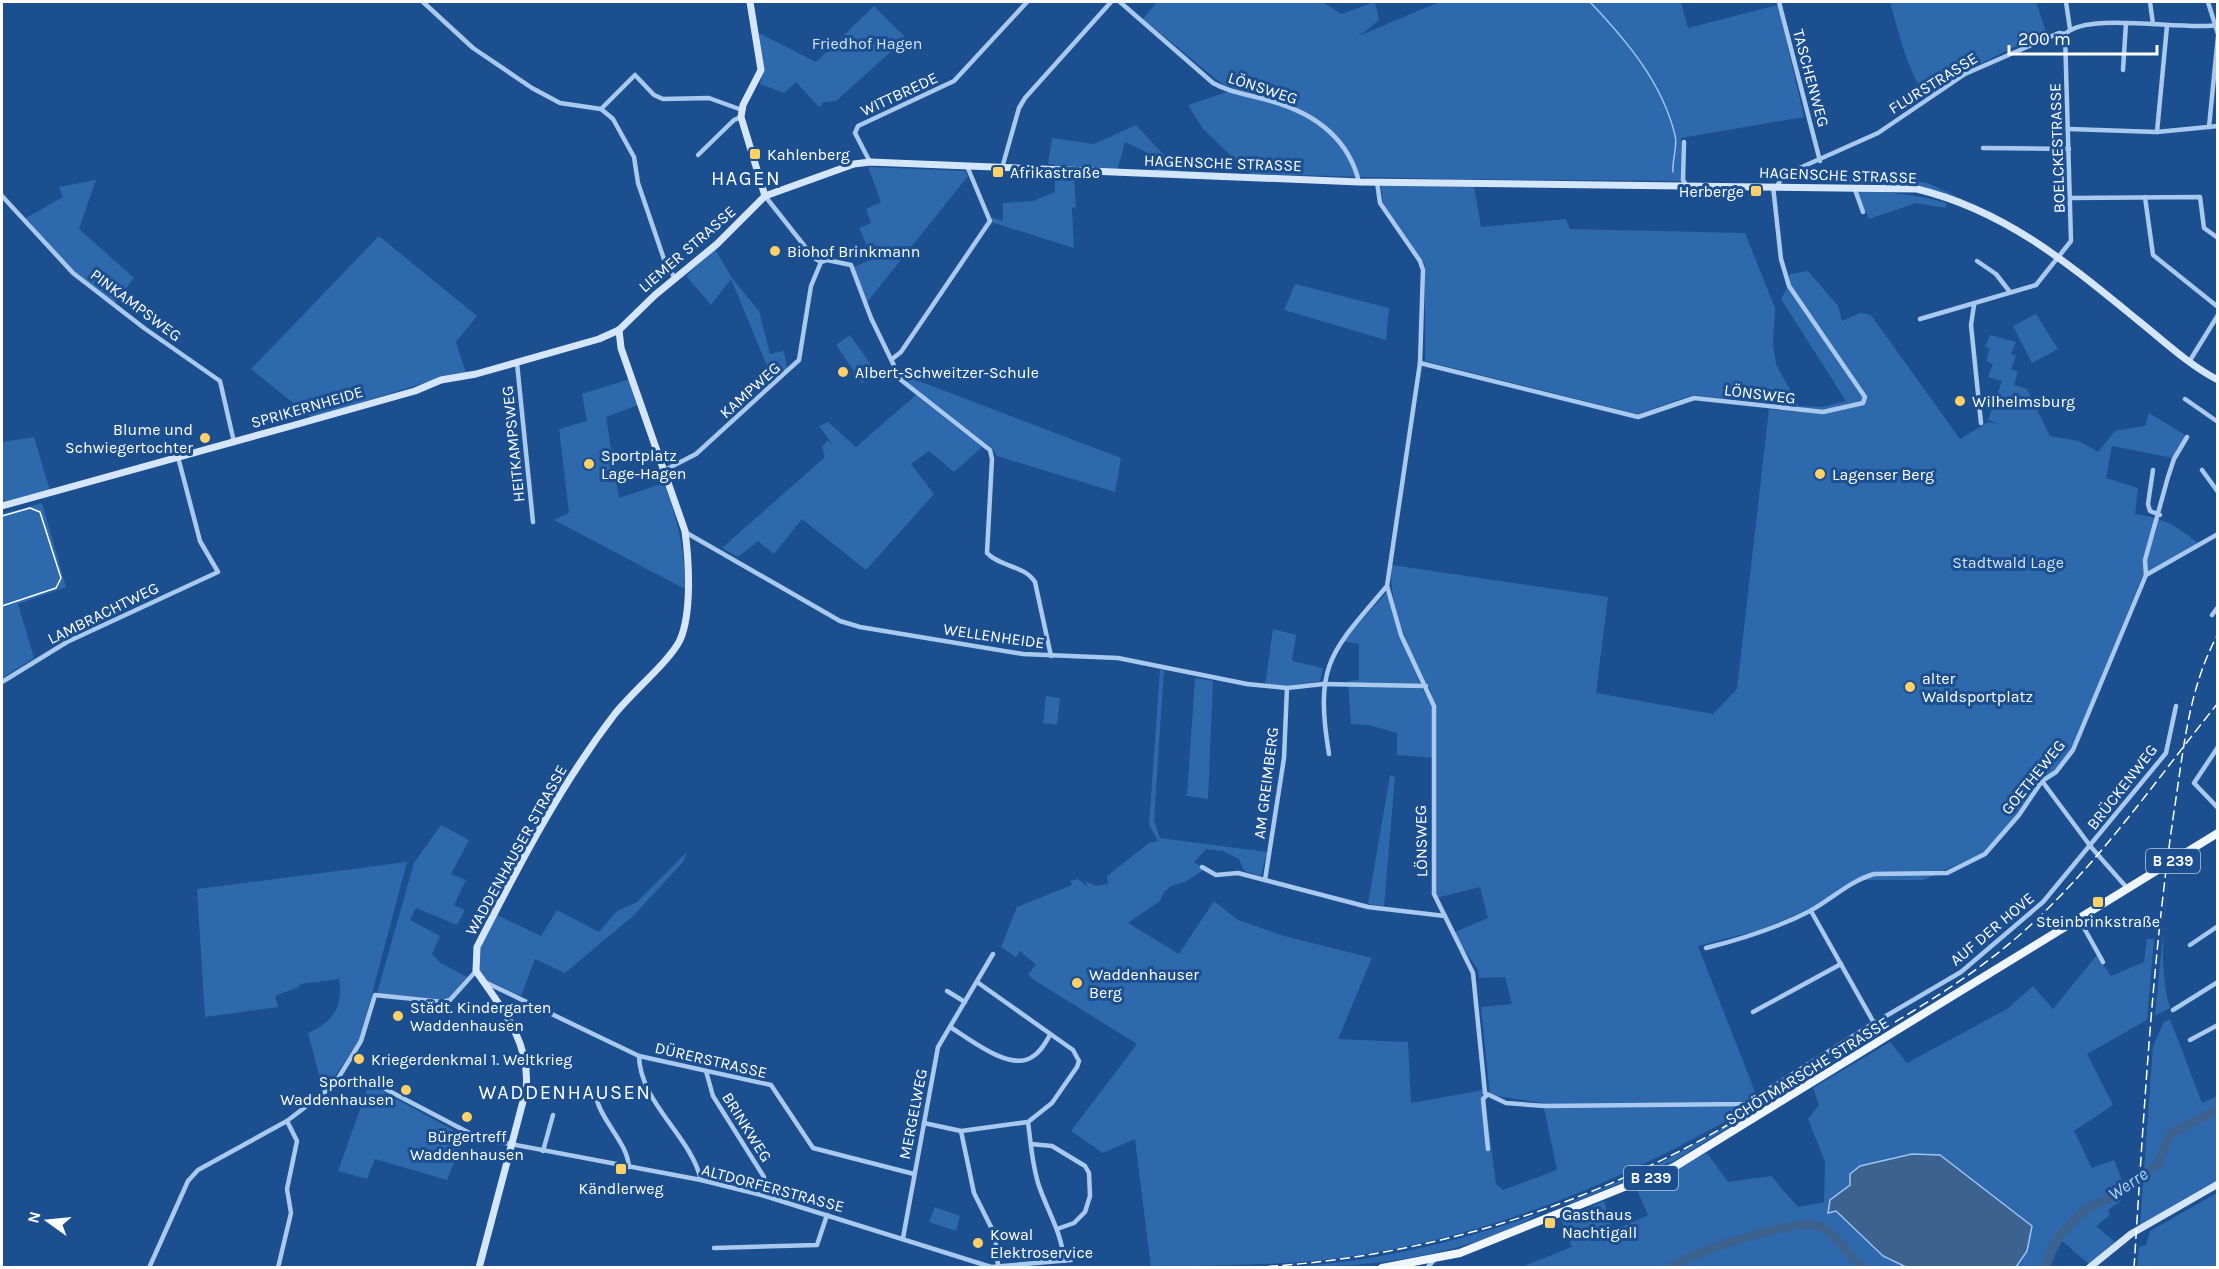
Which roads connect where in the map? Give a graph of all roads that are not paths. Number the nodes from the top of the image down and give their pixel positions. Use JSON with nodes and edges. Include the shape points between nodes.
{"nodes":[{"id":1,"x":423,"y":2,"type":"edge"},
{"id":2,"x":750,"y":2,"type":"edge"},
{"id":3,"x":1027,"y":2,"type":"edge"},
{"id":4,"x":1111,"y":2,"type":"edge"},
{"id":5,"x":1120,"y":2,"type":"edge"},
{"id":6,"x":1779,"y":2,"type":"edge"},
{"id":7,"x":2066,"y":2,"type":"edge"},
{"id":8,"x":2150,"y":2,"type":"edge"},
{"id":9,"x":2208,"y":2,"type":"edge"},
{"id":10,"x":2126,"y":23,"type":"junction"},
{"id":11,"x":2153,"y":24,"type":"junction"},
{"id":12,"x":2217,"y":25,"type":"edge"},
{"id":13,"x":2167,"y":26,"type":"junction"},
{"id":14,"x":2070,"y":29,"type":"junction"},
{"id":15,"x":2065,"y":34,"type":"junction"},
{"id":16,"x":2217,"y":35,"type":"edge"},
{"id":17,"x":2123,"y":69,"type":"dead end"},
{"id":18,"x":601,"y":110,"type":"junction"},
{"id":19,"x":741,"y":114,"type":"junction"},
{"id":20,"x":2217,"y":126,"type":"edge"},
{"id":21,"x":2209,"y":128,"type":"junction"},
{"id":22,"x":2069,"y":129,"type":"junction"},
{"id":23,"x":2157,"y":132,"type":"junction"},
{"id":24,"x":1684,"y":142,"type":"dead end"},
{"id":25,"x":1983,"y":148,"type":"dead end"},
{"id":26,"x":2069,"y":149,"type":"junction"},
{"id":27,"x":698,"y":155,"type":"dead end"},
{"id":28,"x":1820,"y":161,"type":"junction"},
{"id":29,"x":870,"y":162,"type":"junction"},
{"id":30,"x":967,"y":166,"type":"junction"},
{"id":31,"x":1002,"y":168,"type":"junction"},
{"id":32,"x":1359,"y":182,"type":"junction"},
{"id":33,"x":1377,"y":182,"type":"junction"},
{"id":34,"x":1686,"y":185,"type":"junction"},
{"id":35,"x":1775,"y":186,"type":"junction"},
{"id":36,"x":1854,"y":187,"type":"junction"},
{"id":37,"x":2,"y":196,"type":"edge"},
{"id":38,"x":765,"y":196,"type":"junction"},
{"id":39,"x":2145,"y":197,"type":"junction"},
{"id":40,"x":2071,"y":198,"type":"junction"},
{"id":41,"x":1863,"y":212,"type":"dead end"},
{"id":42,"x":2217,"y":238,"type":"edge"},
{"id":43,"x":2058,"y":256,"type":"junction"},
{"id":44,"x":1977,"y":261,"type":"dead end"},
{"id":45,"x":820,"y":262,"type":"junction"},
{"id":46,"x":675,"y":278,"type":"junction"},
{"id":47,"x":2010,"y":292,"type":"junction"},
{"id":48,"x":1974,"y":305,"type":"junction"},
{"id":49,"x":2217,"y":307,"type":"edge"},
{"id":50,"x":2217,"y":315,"type":"edge"},
{"id":51,"x":1920,"y":319,"type":"dead end"},
{"id":52,"x":619,"y":330,"type":"junction"},
{"id":53,"x":892,"y":359,"type":"junction"},
{"id":54,"x":2189,"y":362,"type":"junction"},
{"id":55,"x":517,"y":363,"type":"junction"},
{"id":56,"x":1420,"y":363,"type":"junction"},
{"id":57,"x":2217,"y":380,"type":"edge"},
{"id":58,"x":2185,"y":399,"type":"dead end"},
{"id":59,"x":2217,"y":422,"type":"edge"},
{"id":60,"x":1981,"y":423,"type":"dead end"},
{"id":61,"x":2187,"y":437,"type":"dead end"},
{"id":62,"x":234,"y":442,"type":"junction"},
{"id":63,"x":178,"y":457,"type":"junction"},
{"id":64,"x":2153,"y":470,"type":"dead end"},
{"id":65,"x":2202,"y":470,"type":"dead end"},
{"id":66,"x":663,"y":471,"type":"junction"},
{"id":67,"x":2217,"y":492,"type":"edge"},
{"id":68,"x":2,"y":506,"type":"edge"},
{"id":69,"x":2160,"y":515,"type":"junction"},
{"id":70,"x":533,"y":522,"type":"dead end"},
{"id":71,"x":685,"y":531,"type":"junction"},
{"id":72,"x":2217,"y":534,"type":"edge"},
{"id":73,"x":2146,"y":575,"type":"junction"},
{"id":74,"x":1387,"y":586,"type":"junction"},
{"id":75,"x":2217,"y":608,"type":"edge"},
{"id":76,"x":2212,"y":615,"type":"dead end"},
{"id":77,"x":1051,"y":656,"type":"junction"},
{"id":78,"x":2,"y":682,"type":"edge"},
{"id":79,"x":1323,"y":684,"type":"junction"},
{"id":80,"x":1426,"y":686,"type":"junction"},
{"id":81,"x":1287,"y":688,"type":"junction"},
{"id":82,"x":2176,"y":706,"type":"dead end"},
{"id":83,"x":2217,"y":747,"type":"edge"},
{"id":84,"x":1329,"y":754,"type":"dead end"},
{"id":85,"x":2042,"y":782,"type":"junction"},
{"id":86,"x":2217,"y":808,"type":"edge"},
{"id":87,"x":2217,"y":833,"type":"edge"},
{"id":88,"x":2091,"y":847,"type":"junction"},
{"id":89,"x":1202,"y":867,"type":"dead end"},
{"id":90,"x":1266,"y":880,"type":"junction"},
{"id":91,"x":2128,"y":889,"type":"junction"},
{"id":92,"x":1811,"y":910,"type":"junction"},
{"id":93,"x":1445,"y":916,"type":"junction"},
{"id":94,"x":2079,"y":919,"type":"junction"},
{"id":95,"x":2217,"y":926,"type":"edge"},
{"id":96,"x":2190,"y":945,"type":"dead end"},
{"id":97,"x":1706,"y":948,"type":"dead end"},
{"id":98,"x":993,"y":954,"type":"dead end"},
{"id":99,"x":2103,"y":962,"type":"dead end"},
{"id":100,"x":1841,"y":964,"type":"junction"},
{"id":101,"x":476,"y":971,"type":"junction"},
{"id":102,"x":483,"y":982,"type":"junction"},
{"id":103,"x":976,"y":982,"type":"junction"},
{"id":104,"x":2217,"y":982,"type":"edge"},
{"id":105,"x":947,"y":991,"type":"dead end"},
{"id":106,"x":965,"y":1002,"type":"junction"},
{"id":107,"x":2173,"y":1010,"type":"dead end"},
{"id":108,"x":1753,"y":1012,"type":"dead end"},
{"id":109,"x":1874,"y":1023,"type":"junction"},
{"id":110,"x":2217,"y":1025,"type":"edge"},
{"id":111,"x":950,"y":1027,"type":"junction"},
{"id":112,"x":1050,"y":1035,"type":"junction"},
{"id":113,"x":2190,"y":1040,"type":"dead end"},
{"id":114,"x":639,"y":1056,"type":"junction"},
{"id":115,"x":706,"y":1071,"type":"junction"},
{"id":116,"x":334,"y":1085,"type":"junction"},
{"id":117,"x":595,"y":1093,"type":"dead end"},
{"id":118,"x":1487,"y":1095,"type":"junction"},
{"id":119,"x":553,"y":1115,"type":"dead end"},
{"id":120,"x":286,"y":1121,"type":"junction"},
{"id":121,"x":1028,"y":1122,"type":"junction"},
{"id":122,"x":924,"y":1123,"type":"junction"},
{"id":123,"x":962,"y":1131,"type":"junction"},
{"id":124,"x":1031,"y":1144,"type":"junction"},
{"id":125,"x":511,"y":1146,"type":"junction"},
{"id":126,"x":1488,"y":1149,"type":"dead end"},
{"id":127,"x":543,"y":1151,"type":"junction"},
{"id":128,"x":629,"y":1167,"type":"junction"},
{"id":129,"x":914,"y":1174,"type":"junction"},
{"id":130,"x":701,"y":1180,"type":"junction"},
{"id":131,"x":2217,"y":1184,"type":"edge"},
{"id":132,"x":765,"y":1196,"type":"junction"},
{"id":133,"x":827,"y":1215,"type":"junction"},
{"id":134,"x":1057,"y":1229,"type":"junction"},
{"id":135,"x":903,"y":1238,"type":"junction"},
{"id":136,"x":714,"y":1248,"type":"dead end"},
{"id":137,"x":1435,"y":1259,"type":"junction"},
{"id":138,"x":1071,"y":1260,"type":"dead end"},
{"id":139,"x":1064,"y":1261,"type":"junction"},
{"id":140,"x":998,"y":1265,"type":"junction"},
{"id":141,"x":991,"y":1267,"type":"edge"},
{"id":142,"x":149,"y":1268,"type":"edge"},
{"id":143,"x":278,"y":1268,"type":"edge"},
{"id":144,"x":479,"y":1268,"type":"edge"},
{"id":145,"x":1382,"y":1268,"type":"edge"},
{"id":146,"x":1427,"y":1268,"type":"edge"},
{"id":147,"x":2089,"y":1268,"type":"edge"}],
"edges":[{"from":1,"to":18,"type":"street","via":[[472,48],[532,88],[560,103]]},
{"from":2,"to":19,"type":"main road","via":[[761,70]]},
{"from":3,"to":29,"type":"street","name":"WITTBREDE","via":[[954,81],[858,126],[855,133]]},
{"from":4,"to":31,"type":"street","via":[[1022,103]]},
{"from":5,"to":32,"type":"street","name":"LÖNSWEG","via":[[1223,89],[1290,107],[1325,125],[1342,144]]},
{"from":6,"to":28,"type":"street","name":"TASCHENWEG"},
{"from":7,"to":14,"type":"street"},
{"from":8,"to":11,"type":"street"},
{"from":9,"to":12,"type":"street"},
{"from":10,"to":11,"type":"street"},
{"from":10,"to":14,"type":"street"},
{"from":10,"to":17,"type":"street"},
{"from":11,"to":13,"type":"street"},
{"from":12,"to":13,"type":"street"},
{"from":12,"to":16,"type":"street"},
{"from":13,"to":23,"type":"street"},
{"from":14,"to":15,"type":"street","name":"FLURSTRASSE"},
{"from":15,"to":22,"type":"street","name":"BOELCKESTRASSE"},
{"from":15,"to":28,"type":"street","name":"FLURSTRASSE","via":[[2059,33],[1965,74],[1878,133]]},
{"from":16,"to":21,"type":"street"},
{"from":18,"to":19,"type":"street","via":[[635,75],[663,99],[709,98]]},
{"from":18,"to":46,"type":"street","via":[[618,124],[628,144],[666,265]]},
{"from":19,"to":27,"type":"street"},
{"from":19,"to":38,"type":"main road"},
{"from":20,"to":21,"type":"street"},
{"from":21,"to":23,"type":"street"},
{"from":22,"to":23,"type":"street"},
{"from":22,"to":26,"type":"street","name":"BOELCKESTRASSE"},
{"from":24,"to":34,"type":"street"},
{"from":25,"to":26,"type":"street"},
{"from":26,"to":40,"type":"street","name":"BOELCKESTRASSE"},
{"from":28,"to":35,"type":"street","name":"FLURSTRASSE","via":[[1785,175]]},
{"from":29,"to":30,"type":"main road","name":"HAGENSCHE STRASSE"},
{"from":29,"to":38,"type":"main road","name":"HAGENSCHE STRASSE","via":[[854,164]]},
{"from":30,"to":31,"type":"main road","name":"HAGENSCHE STRASSE"},
{"from":30,"to":53,"type":"street","via":[[990,221],[901,352]]},
{"from":31,"to":32,"type":"main road","name":"HAGENSCHE STRASSE"},
{"from":32,"to":33,"type":"main road","name":"HAGENSCHE STRASSE"},
{"from":33,"to":34,"type":"main road","name":"HAGENSCHE STRASSE"},
{"from":33,"to":56,"type":"street","name":"LÖNSWEG","via":[[1380,203],[1423,270]]},
{"from":34,"to":35,"type":"main road","name":"HAGENSCHE STRASSE"},
{"from":35,"to":36,"type":"main road","name":"HAGENSCHE STRASSE"},
{"from":35,"to":56,"type":"street","name":"LÖNSWEG","via":[[1781,259],[1789,285],[1865,397],[1863,403],[1823,412],[1694,398],[1638,417]]},
{"from":36,"to":41,"type":"street"},
{"from":36,"to":43,"type":"main road","name":"HAGENSCHE STRASSE","via":[[1917,189],[1948,197],[2003,221]]},
{"from":37,"to":62,"type":"street","name":"PINKAMPSWEG","via":[[73,273],[220,381]]},
{"from":38,"to":45,"type":"street"},
{"from":38,"to":46,"type":"main road","name":"LIEMER STRASSE","via":[[717,244]]},
{"from":39,"to":40,"type":"street"},
{"from":39,"to":42,"type":"street","via":[[2199,197],[2204,228]]},
{"from":39,"to":49,"type":"street","via":[[2153,255]]},
{"from":40,"to":43,"type":"street","name":"BOELCKESTRASSE","via":[[2072,238]]},
{"from":43,"to":47,"type":"street","name":"BOELCKESTRASSE","via":[[2036,285]]},
{"from":43,"to":54,"type":"main road","name":"HAGENSCHE STRASSE"},
{"from":44,"to":47,"type":"street","via":[[1996,274]]},
{"from":45,"to":53,"type":"street","via":[[850,265]]},
{"from":45,"to":66,"type":"street","name":"KAMPWEG","via":[[811,286],[799,360],[696,454]]},
{"from":46,"to":52,"type":"main road","name":"LIEMER STRASSE"},
{"from":47,"to":48,"type":"street","name":"BOELCKESTRASSE"},
{"from":48,"to":51,"type":"street","name":"BOELCKESTRASSE"},
{"from":48,"to":60,"type":"street","via":[[1971,325]]},
{"from":50,"to":54,"type":"street"},
{"from":52,"to":55,"type":"main road","name":"SPRIKERNHEIDE"},
{"from":52,"to":66,"type":"main road","name":"WADDENHAUSER STRASSE","via":[[621,348]]},
{"from":53,"to":77,"type":"street","via":[[901,380],[990,450],[987,553],[1027,573],[1035,582]]},
{"from":54,"to":57,"type":"main road","name":"HAGENSCHE STRASSE"},
{"from":55,"to":62,"type":"main road","name":"SPRIKERNHEIDE","via":[[441,380],[415,391]]},
{"from":55,"to":70,"type":"street","name":"HEITKAMPSWEG"},
{"from":56,"to":74,"type":"street","name":"LÖNSWEG"},
{"from":58,"to":59,"type":"street"},
{"from":61,"to":69,"type":"street","name":"GOETHEWEG","via":[[2174,459]]},
{"from":62,"to":63,"type":"main road","name":"SPRIKERNHEIDE"},
{"from":63,"to":68,"type":"main road","name":"SPRIKERNHEIDE"},
{"from":63,"to":78,"type":"street","name":"LAMBRACHTWEG","via":[[200,541],[218,572],[67,642]]},
{"from":64,"to":69,"type":"street","via":[[2148,504],[2150,511]]},
{"from":65,"to":67,"type":"street"},
{"from":66,"to":71,"type":"main road","name":"WADDENHAUSER STRASSE"},
{"from":69,"to":73,"type":"street","name":"GOETHEWEG","via":[[2145,560]]},
{"from":71,"to":77,"type":"street","name":"WELLENHEIDE","via":[[840,621],[912,636]]},
{"from":71,"to":101,"type":"main road","name":"WADDENHAUSER STRASSE","via":[[686,623],[679,642],[615,714],[566,784],[477,947]]},
{"from":72,"to":73,"type":"street"},
{"from":73,"to":85,"type":"street","name":"GOETHEWEG","via":[[2073,750],[2056,772]]},
{"from":74,"to":79,"type":"street","via":[[1341,639]]},
{"from":74,"to":80,"type":"street","name":"LÖNSWEG","via":[[1401,636]]},
{"from":75,"to":76,"type":"street"},
{"from":77,"to":81,"type":"street","name":"WELLENHEIDE","via":[[1118,658],[1247,684]]},
{"from":79,"to":80,"type":"street","name":"WELLENHEIDE"},
{"from":79,"to":81,"type":"street","name":"WELLENHEIDE"},
{"from":79,"to":84,"type":"street"},
{"from":80,"to":93,"type":"street","name":"LÖNSWEG","via":[[1434,706],[1434,894]]},
{"from":81,"to":90,"type":"street","name":"AM GREIMBERG","via":[[1284,758]]},
{"from":82,"to":88,"type":"street","name":"BRÜCKENWEG","via":[[2166,753]]},
{"from":83,"to":86,"type":"street","via":[[2194,783]]},
{"from":85,"to":88,"type":"street"},
{"from":85,"to":92,"type":"street","name":"GOETHEWEG","via":[[1985,854],[1947,873],[1863,877]]},
{"from":87,"to":91,"type":"main road","name":"SCHÖTMARSCHE STRASSE","number":"B 239"},
{"from":88,"to":91,"type":"street"},
{"from":88,"to":109,"type":"street","name":"AUF DER HOVE","via":[[2043,902],[2006,936],[1961,972]]},
{"from":89,"to":90,"type":"street","via":[[1216,875],[1238,873]]},
{"from":90,"to":93,"type":"street","via":[[1368,907]]},
{"from":91,"to":94,"type":"main road","name":"SCHÖTMARSCHE STRASSE","number":"B 239"},
{"from":92,"to":97,"type":"street","name":"GOETHEWEG","via":[[1765,931]]},
{"from":92,"to":100,"type":"street"},
{"from":93,"to":118,"type":"street","name":"LÖNSWEG","via":[[1473,973]]},
{"from":94,"to":99,"type":"street"},
{"from":94,"to":137,"type":"main road","name":"SCHÖTMARSCHE STRASSE","number":"B 239","via":[[1674,1167],[1488,1243]]},
{"from":95,"to":96,"type":"street"},
{"from":98,"to":103,"type":"street","name":"MERGELWEG"},
{"from":100,"to":108,"type":"street"},
{"from":100,"to":109,"type":"street"},
{"from":101,"to":102,"type":"main road"},
{"from":101,"to":116,"type":"street","via":[[450,1000],[443,1002],[375,995],[361,1041]]},
{"from":102,"to":114,"type":"street","name":"DÜRERSTRASSE"},
{"from":102,"to":125,"type":"main road","via":[[504,1008],[527,1066],[526,1090]]},
{"from":103,"to":106,"type":"street","name":"MERGELWEG"},
{"from":103,"to":112,"type":"street"},
{"from":104,"to":107,"type":"street"},
{"from":105,"to":106,"type":"street"},
{"from":106,"to":111,"type":"street","name":"MERGELWEG"},
{"from":109,"to":118,"type":"street","name":"AUF DER HOVE","via":[[1739,1104],[1545,1107],[1506,1103]]},
{"from":110,"to":113,"type":"street"},
{"from":111,"to":112,"type":"street","via":[[1000,1058],[1020,1062],[1039,1053]]},
{"from":111,"to":122,"type":"street","name":"MERGELWEG","via":[[938,1047]]},
{"from":112,"to":121,"type":"street","via":[[1073,1050],[1079,1061],[1052,1103]]},
{"from":114,"to":115,"type":"street","name":"DÜRERSTRASSE"},
{"from":114,"to":130,"type":"street","via":[[652,1095],[697,1162]]},
{"from":115,"to":129,"type":"street","name":"DÜRERSTRASSE","via":[[771,1085],[813,1148]]},
{"from":115,"to":132,"type":"street","name":"BRINKWEG","via":[[713,1096],[764,1178]]},
{"from":116,"to":120,"type":"street","name":"ALTDORFERSTRASSE"},
{"from":116,"to":125,"type":"street","name":"ALTDORFERSTRASSE","via":[[372,1082],[479,1138]]},
{"from":117,"to":128,"type":"street","via":[[609,1127],[628,1156]]},
{"from":118,"to":126,"type":"street","name":"LÖNSWEG","via":[[1483,1099]]},
{"from":119,"to":127,"type":"street"},
{"from":120,"to":142,"type":"street","name":"ALTDORFERSTRASSE","via":[[192,1175]]},
{"from":120,"to":143,"type":"street","via":[[297,1141],[287,1189],[291,1213]]},
{"from":121,"to":123,"type":"street"},
{"from":121,"to":124,"type":"street"},
{"from":122,"to":123,"type":"street"},
{"from":122,"to":129,"type":"street","name":"MERGELWEG"},
{"from":123,"to":140,"type":"street","via":[[974,1194],[995,1235]]},
{"from":124,"to":134,"type":"street","via":[[1039,1186]]},
{"from":124,"to":134,"type":"street","via":[[1052,1146],[1085,1166],[1089,1173],[1090,1196],[1085,1212]]},
{"from":125,"to":127,"type":"street","name":"ALTDORFERSTRASSE"},
{"from":125,"to":144,"type":"main road"},
{"from":127,"to":128,"type":"street","name":"ALTDORFERSTRASSE"},
{"from":128,"to":130,"type":"street","name":"ALTDORFERSTRASSE"},
{"from":129,"to":135,"type":"street","name":"MERGELWEG"},
{"from":130,"to":132,"type":"street","name":"ALTDORFERSTRASSE"},
{"from":131,"to":147,"type":"main road","via":[[2131,1234]]},
{"from":132,"to":133,"type":"street","name":"ALTDORFERSTRASSE"},
{"from":133,"to":135,"type":"street","name":"ALTDORFERSTRASSE"},
{"from":133,"to":136,"type":"street","via":[[817,1245]]},
{"from":134,"to":139,"type":"street"},
{"from":135,"to":141,"type":"street","name":"ALTDORFERSTRASSE"},
{"from":137,"to":145,"type":"main road","name":"SCHÖTMARSCHE STRASSE","number":"B 239"},
{"from":137,"to":146,"type":"street"},
{"from":138,"to":139,"type":"street","name":"ALTDORFERSTRASSE"},
{"from":139,"to":140,"type":"street","name":"ALTDORFERSTRASSE"},
{"from":140,"to":141,"type":"street","name":"ALTDORFERSTRASSE"}]}
